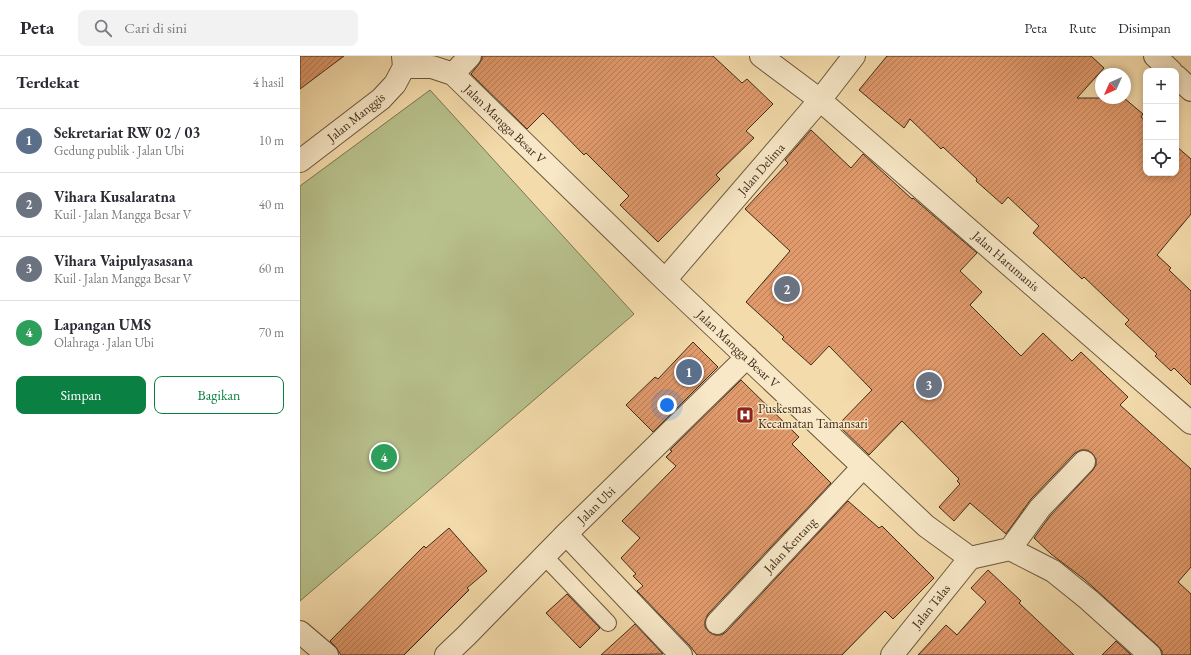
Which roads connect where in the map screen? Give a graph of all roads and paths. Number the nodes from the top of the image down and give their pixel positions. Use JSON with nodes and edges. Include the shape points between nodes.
{"nodes":[{"id":1,"x":470,"y":56,"type":"edge"},
{"id":2,"x":761,"y":56,"type":"edge"},
{"id":3,"x":854,"y":56,"type":"edge"},
{"id":4,"x":1155,"y":56,"type":"edge"},
{"id":5,"x":404,"y":61,"type":"edge"},
{"id":6,"x":1168,"y":68,"type":"edge"},
{"id":7,"x":453,"y":74,"type":"junction"},
{"id":8,"x":1179,"y":79,"type":"edge"},
{"id":9,"x":1191,"y":90,"type":"edge"},
{"id":10,"x":820,"y":100,"type":"junction"},
{"id":11,"x":300,"y":161,"type":"edge"},
{"id":12,"x":665,"y":280,"type":"junction"},
{"id":13,"x":747,"y":357,"type":"junction"},
{"id":14,"x":1191,"y":423,"type":"edge"},
{"id":15,"x":1084,"y":462,"type":"dead end"},
{"id":16,"x":863,"y":467,"type":"junction"},
{"id":17,"x":566,"y":534,"type":"junction"},
{"id":18,"x":1010,"y":549,"type":"junction"},
{"id":19,"x":545,"y":556,"type":"junction"},
{"id":20,"x":970,"y":558,"type":"junction"},
{"id":21,"x":608,"y":623,"type":"dead end"},
{"id":22,"x":717,"y":623,"type":"dead end"},
{"id":23,"x":300,"y":632,"type":"edge"},
{"id":24,"x":327,"y":655,"type":"edge"},
{"id":25,"x":446,"y":655,"type":"edge"},
{"id":26,"x":681,"y":655,"type":"edge"},
{"id":27,"x":892,"y":655,"type":"edge"},
{"id":28,"x":1150,"y":655,"type":"edge"}],
"edges":[{"from":1,"to":7,"type":"street"},
{"from":2,"to":10,"type":"street","name":"Jalan Harumanis"},
{"from":3,"to":10,"type":"street","name":"Jalan Delima"},
{"from":4,"to":6,"type":"street"},
{"from":5,"to":7,"type":"street","name":"Jalan Mangga Besar V"},
{"from":5,"to":11,"type":"street","name":"Jalan Manggis","via":[[395,84],[381,99]]},
{"from":7,"to":12,"type":"street","name":"Jalan Mangga Besar V"},
{"from":8,"to":9,"type":"street"},
{"from":10,"to":12,"type":"street","name":"Jalan Delima"},
{"from":10,"to":14,"type":"street","name":"Jalan Harumanis"},
{"from":12,"to":13,"type":"street","name":"Jalan Mangga Besar V"},
{"from":13,"to":16,"type":"street","name":"Jalan Mangga Besar V"},
{"from":13,"to":17,"type":"street","name":"Jalan Ubi"},
{"from":15,"to":18,"type":"street","via":[[1040,508]]},
{"from":16,"to":20,"type":"street","name":"Jalan Mangga Besar V","via":[[926,526]]},
{"from":16,"to":22,"type":"street","name":"Jalan Kentang"},
{"from":17,"to":19,"type":"street","name":"Jalan Ubi"},
{"from":17,"to":26,"type":"street"},
{"from":18,"to":20,"type":"street"},
{"from":18,"to":28,"type":"street","via":[[1053,571]]},
{"from":19,"to":21,"type":"lane"},
{"from":19,"to":25,"type":"street","name":"Jalan Ubi"},
{"from":20,"to":27,"type":"street","name":"Jalan Talas"},
{"from":23,"to":24,"type":"street"}]}
